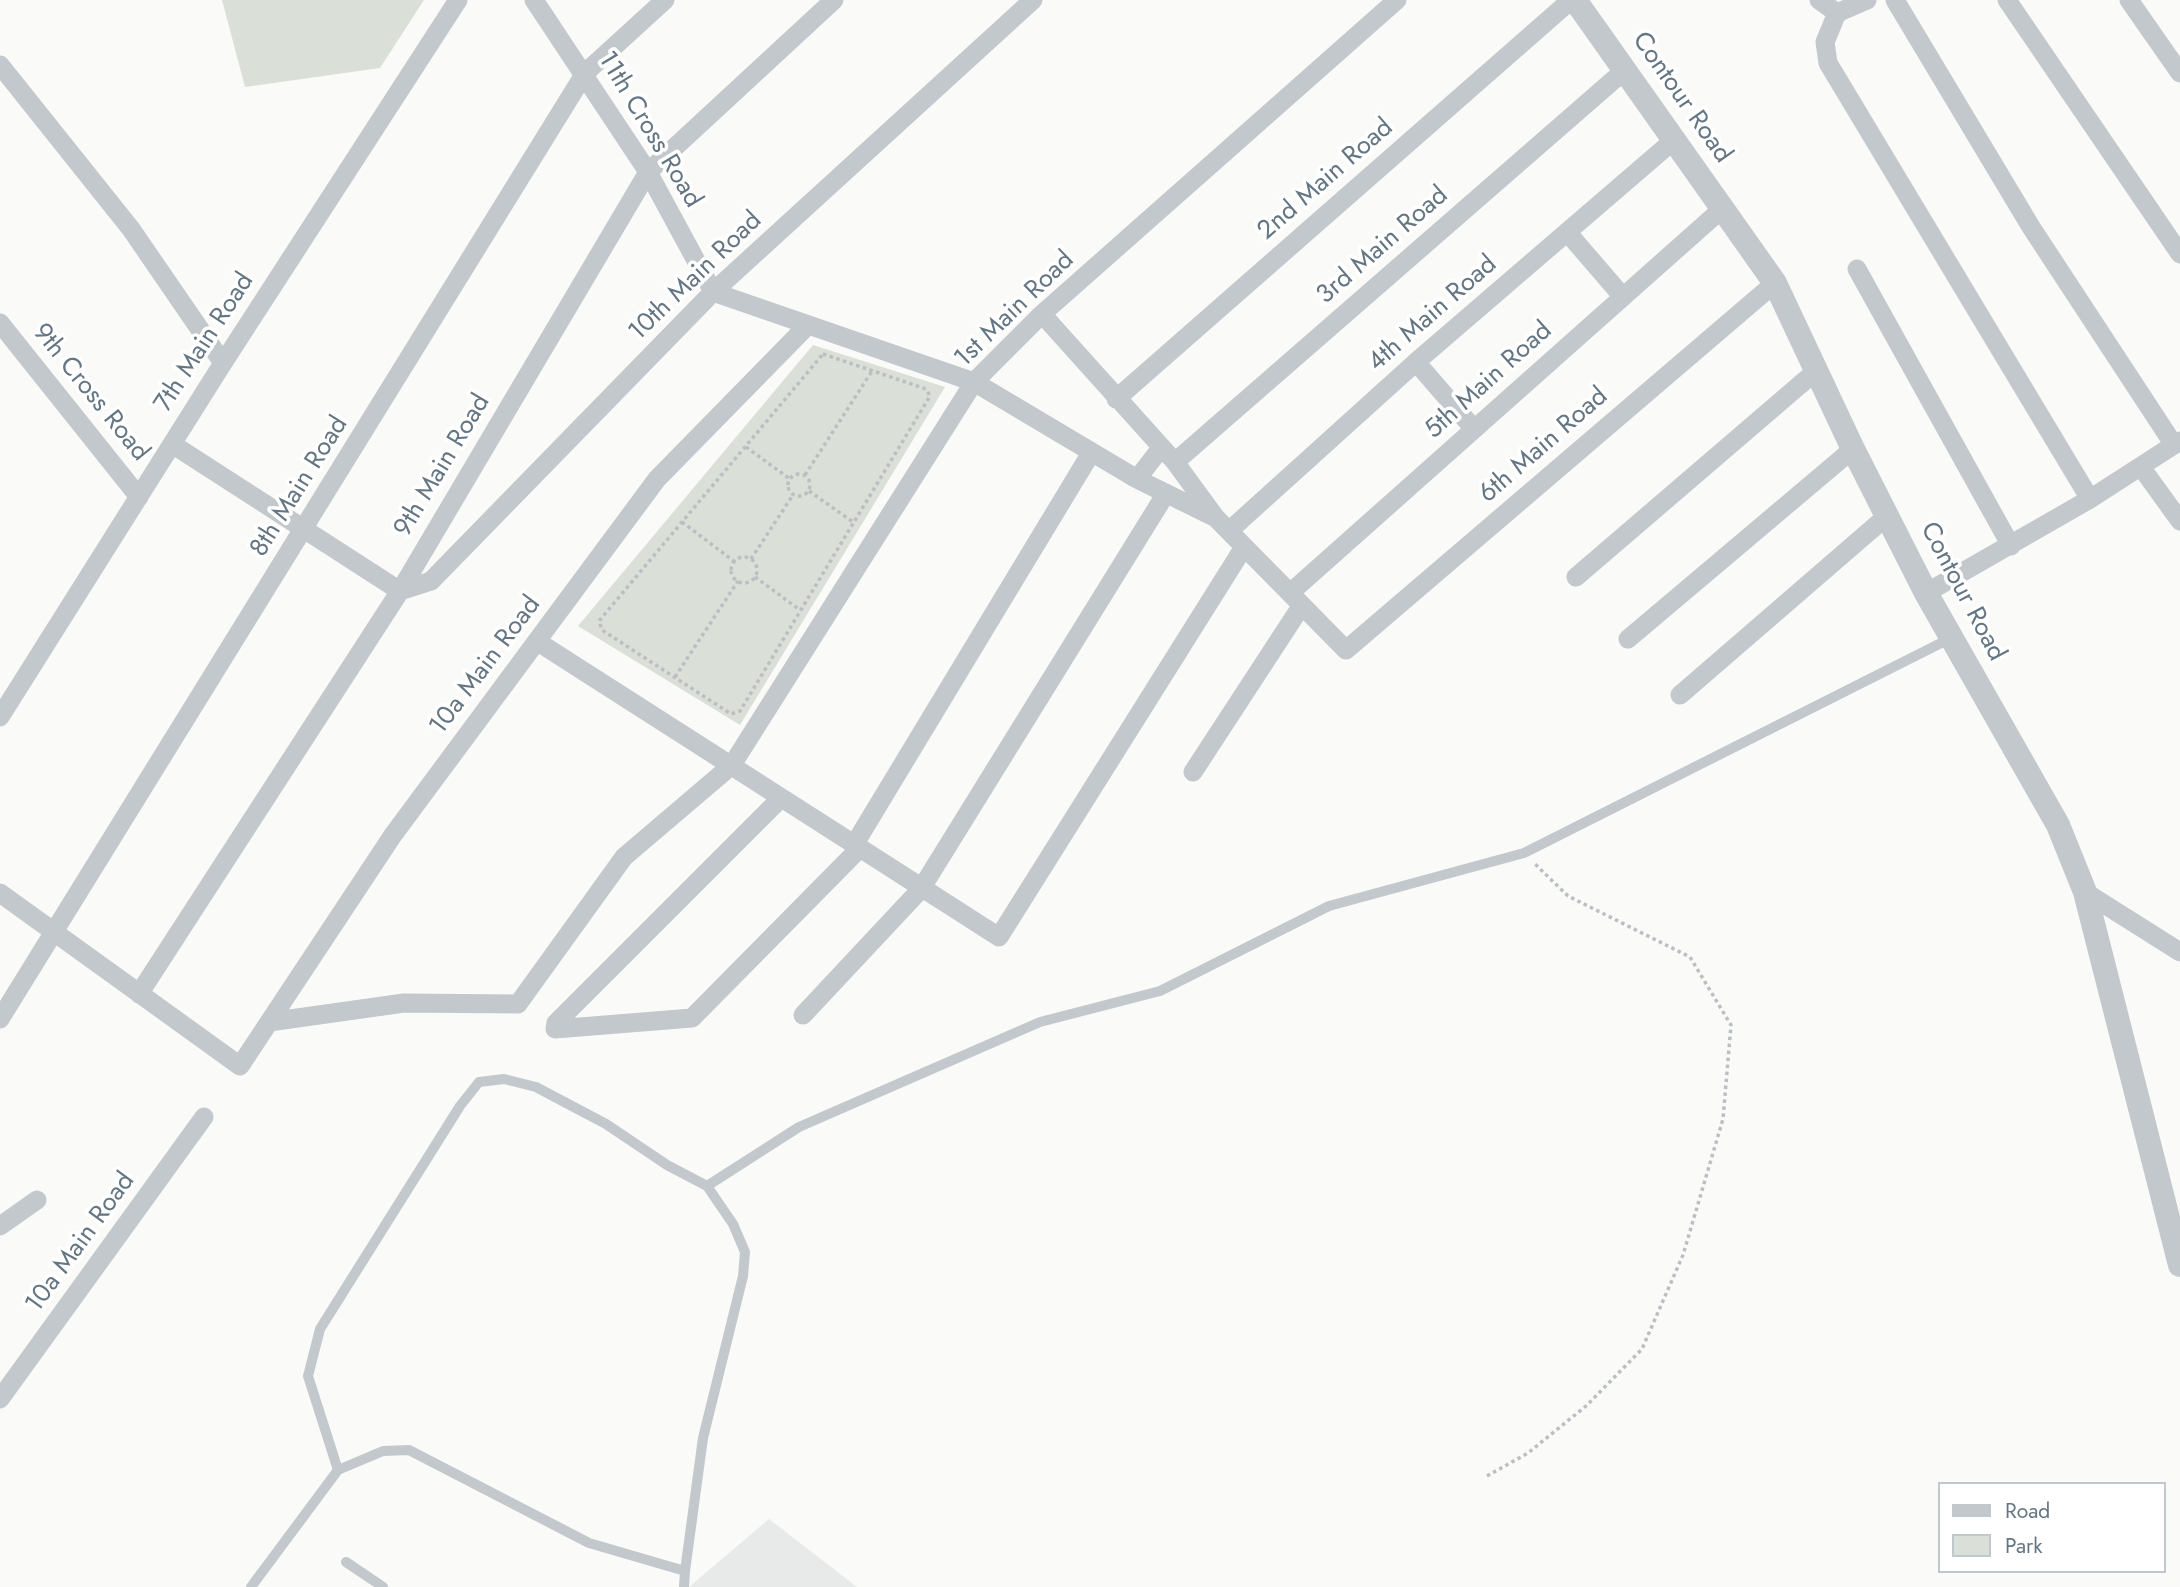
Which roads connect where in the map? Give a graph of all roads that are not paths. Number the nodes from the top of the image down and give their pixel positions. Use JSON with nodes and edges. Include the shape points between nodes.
{"nodes":[{"id":1,"x":458,"y":0,"type":"edge"},
{"id":2,"x":534,"y":0,"type":"edge"},
{"id":3,"x":665,"y":0,"type":"edge"},
{"id":4,"x":834,"y":0,"type":"edge"},
{"id":5,"x":1033,"y":0,"type":"edge"},
{"id":6,"x":1397,"y":0,"type":"edge"},
{"id":7,"x":1573,"y":0,"type":"edge"},
{"id":8,"x":1819,"y":0,"type":"edge"},
{"id":9,"x":1867,"y":0,"type":"edge"},
{"id":10,"x":1895,"y":0,"type":"edge"},
{"id":11,"x":2007,"y":0,"type":"edge"},
{"id":12,"x":2129,"y":0,"type":"edge"},
{"id":13,"x":1837,"y":13,"type":"junction"},
{"id":14,"x":0,"y":65,"type":"edge"},
{"id":15,"x":1625,"y":70,"type":"junction"},
{"id":16,"x":2180,"y":73,"type":"edge"},
{"id":17,"x":585,"y":74,"type":"junction"},
{"id":18,"x":1674,"y":139,"type":"junction"},
{"id":19,"x":648,"y":172,"type":"junction"},
{"id":20,"x":1723,"y":208,"type":"junction"},
{"id":21,"x":1567,"y":232,"type":"junction"},
{"id":22,"x":2180,"y":254,"type":"edge"},
{"id":23,"x":1857,"y":269,"type":"dead end"},
{"id":24,"x":1775,"y":283,"type":"junction"},
{"id":25,"x":713,"y":292,"type":"junction"},
{"id":26,"x":1623,"y":298,"type":"junction"},
{"id":27,"x":1042,"y":314,"type":"junction"},
{"id":28,"x":808,"y":325,"type":"junction"},
{"id":29,"x":3,"y":334,"type":"edge"},
{"id":30,"x":1416,"y":362,"type":"junction"},
{"id":31,"x":223,"y":363,"type":"junction"},
{"id":32,"x":1816,"y":371,"type":"junction"},
{"id":33,"x":974,"y":382,"type":"junction"},
{"id":34,"x":1116,"y":399,"type":"junction"},
{"id":35,"x":1474,"y":429,"type":"junction"},
{"id":36,"x":2177,"y":443,"type":"edge"},
{"id":37,"x":172,"y":444,"type":"junction"},
{"id":38,"x":1161,"y":447,"type":"junction"},
{"id":39,"x":1853,"y":449,"type":"junction"},
{"id":40,"x":1091,"y":453,"type":"junction"},
{"id":41,"x":1175,"y":462,"type":"junction"},
{"id":42,"x":2141,"y":467,"type":"junction"},
{"id":43,"x":1137,"y":479,"type":"junction"},
{"id":44,"x":1165,"y":495,"type":"junction"},
{"id":45,"x":139,"y":496,"type":"junction"},
{"id":46,"x":2090,"y":499,"type":"junction"},
{"id":47,"x":1887,"y":516,"type":"junction"},
{"id":48,"x":2180,"y":521,"type":"edge"},
{"id":49,"x":1223,"y":524,"type":"junction"},
{"id":50,"x":304,"y":529,"type":"junction"},
{"id":51,"x":2011,"y":546,"type":"junction"},
{"id":52,"x":1244,"y":547,"type":"junction"},
{"id":53,"x":1576,"y":577,"type":"dead end"},
{"id":54,"x":400,"y":592,"type":"junction"},
{"id":55,"x":1927,"y":593,"type":"junction"},
{"id":56,"x":1296,"y":599,"type":"junction"},
{"id":57,"x":1951,"y":637,"type":"junction"},
{"id":58,"x":1628,"y":639,"type":"dead end"},
{"id":59,"x":538,"y":642,"type":"junction"},
{"id":60,"x":1680,"y":695,"type":"dead end"},
{"id":61,"x":0,"y":717,"type":"edge"},
{"id":62,"x":732,"y":765,"type":"junction"},
{"id":63,"x":1193,"y":772,"type":"dead end"},
{"id":64,"x":781,"y":798,"type":"junction"},
{"id":65,"x":856,"y":847,"type":"junction"},
{"id":66,"x":921,"y":889,"type":"junction"},
{"id":67,"x":2085,"y":892,"type":"junction"},
{"id":68,"x":0,"y":893,"type":"edge"},
{"id":69,"x":56,"y":933,"type":"junction"},
{"id":70,"x":2180,"y":952,"type":"edge"},
{"id":71,"x":139,"y":994,"type":"junction"},
{"id":72,"x":803,"y":1015,"type":"dead end"},
{"id":73,"x":0,"y":1019,"type":"edge"},
{"id":74,"x":269,"y":1022,"type":"junction"},
{"id":75,"x":204,"y":1117,"type":"dead end"},
{"id":76,"x":707,"y":1186,"type":"junction"},
{"id":77,"x":37,"y":1200,"type":"dead end"},
{"id":78,"x":0,"y":1226,"type":"edge"},
{"id":79,"x":2180,"y":1265,"type":"edge"},
{"id":80,"x":0,"y":1399,"type":"edge"},
{"id":81,"x":338,"y":1470,"type":"junction"},
{"id":82,"x":346,"y":1562,"type":"dead end"},
{"id":83,"x":685,"y":1571,"type":"junction"},
{"id":84,"x":251,"y":1587,"type":"edge"},
{"id":85,"x":383,"y":1587,"type":"edge"},
{"id":86,"x":684,"y":1587,"type":"edge"}],
"edges":[{"from":1,"to":31,"type":"street","name":"7th Main Road"},
{"from":2,"to":17,"type":"street","name":"11th Cross Road"},
{"from":3,"to":17,"type":"street","name":"8th Main Road"},
{"from":4,"to":19,"type":"street","name":"9th Main Road"},
{"from":5,"to":25,"type":"street","name":"10th Main Road"},
{"from":6,"to":27,"type":"street","name":"1st Main Road"},
{"from":7,"to":15,"type":"street","name":"Contour Road"},
{"from":7,"to":34,"type":"street","name":"2nd Main Road"},
{"from":8,"to":13,"type":"street"},
{"from":9,"to":13,"type":"street"},
{"from":10,"to":36,"type":"street","via":[[2031,227]]},
{"from":11,"to":22,"type":"street"},
{"from":12,"to":16,"type":"street"},
{"from":13,"to":46,"type":"street","via":[[1825,42],[1828,63]]},
{"from":14,"to":31,"type":"street","via":[[131,229]]},
{"from":15,"to":18,"type":"street","name":"Contour Road"},
{"from":15,"to":41,"type":"street","name":"3rd Main Road"},
{"from":17,"to":19,"type":"street","name":"11th Cross Road"},
{"from":17,"to":50,"type":"street","name":"8th Main Road"},
{"from":18,"to":20,"type":"street","name":"Contour Road"},
{"from":18,"to":21,"type":"street","name":"4th Main Road"},
{"from":19,"to":25,"type":"street","name":"11th Cross Road"},
{"from":19,"to":54,"type":"street","name":"9th Main Road"},
{"from":20,"to":24,"type":"street","name":"Contour Road"},
{"from":20,"to":26,"type":"street","name":"5th Main Road"},
{"from":21,"to":26,"type":"street"},
{"from":21,"to":30,"type":"street","name":"4th Main Road"},
{"from":23,"to":51,"type":"street"},
{"from":24,"to":32,"type":"street","name":"Contour Road"},
{"from":24,"to":56,"type":"street","name":"6th Main Road","via":[[1346,650]]},
{"from":25,"to":28,"type":"street"},
{"from":25,"to":54,"type":"street","name":"10th Main Road","via":[[430,581]]},
{"from":26,"to":35,"type":"street","name":"5th Main Road"},
{"from":27,"to":33,"type":"street","name":"1st Main Road"},
{"from":27,"to":34,"type":"street"},
{"from":28,"to":33,"type":"street"},
{"from":28,"to":59,"type":"street","name":"10a Main Road","via":[[657,479]]},
{"from":29,"to":45,"type":"street","name":"9th Cross Road"},
{"from":30,"to":35,"type":"street"},
{"from":30,"to":49,"type":"street","name":"4th Main Road"},
{"from":31,"to":37,"type":"street","name":"7th Main Road"},
{"from":32,"to":39,"type":"street","name":"Contour Road"},
{"from":32,"to":53,"type":"street"},
{"from":33,"to":40,"type":"street"},
{"from":33,"to":62,"type":"street","name":"1st Main Road"},
{"from":34,"to":38,"type":"street"},
{"from":35,"to":56,"type":"street","name":"5th Main Road"},
{"from":36,"to":42,"type":"street"},
{"from":37,"to":45,"type":"street","name":"7th Main Road"},
{"from":37,"to":50,"type":"street"},
{"from":38,"to":41,"type":"street"},
{"from":38,"to":43,"type":"street"},
{"from":39,"to":47,"type":"street","name":"Contour Road"},
{"from":39,"to":58,"type":"street"},
{"from":40,"to":43,"type":"street"},
{"from":40,"to":65,"type":"street"},
{"from":41,"to":49,"type":"street"},
{"from":42,"to":46,"type":"street"},
{"from":42,"to":48,"type":"street"},
{"from":43,"to":44,"type":"street"},
{"from":44,"to":49,"type":"street"},
{"from":44,"to":66,"type":"street"},
{"from":45,"to":61,"type":"street","name":"7th Main Road"},
{"from":46,"to":51,"type":"street"},
{"from":47,"to":55,"type":"street","name":"Contour Road"},
{"from":47,"to":60,"type":"street"},
{"from":49,"to":52,"type":"street"},
{"from":50,"to":54,"type":"street"},
{"from":50,"to":69,"type":"street","name":"8th Main Road"},
{"from":51,"to":55,"type":"street"},
{"from":52,"to":56,"type":"street"},
{"from":52,"to":66,"type":"street","via":[[999,937]]},
{"from":54,"to":71,"type":"street","name":"9th Main Road"},
{"from":55,"to":57,"type":"street","name":"Contour Road"},
{"from":56,"to":63,"type":"street","name":"5th Main Road"},
{"from":57,"to":67,"type":"street","name":"Contour Road","via":[[2058,825]]},
{"from":57,"to":76,"type":"lane","via":[[1524,853],[1329,906],[1160,991],[1040,1022],[799,1127]]},
{"from":59,"to":62,"type":"street"},
{"from":59,"to":74,"type":"street","name":"10a Main Road","via":[[393,835]]},
{"from":62,"to":64,"type":"street"},
{"from":62,"to":74,"type":"street","name":"1st Main Road","via":[[624,857],[519,1004],[404,1003]]},
{"from":64,"to":65,"type":"street"},
{"from":64,"to":65,"type":"street","via":[[555,1023],[555,1029],[692,1018]]},
{"from":65,"to":66,"type":"street"},
{"from":66,"to":72,"type":"street"},
{"from":67,"to":70,"type":"street"},
{"from":67,"to":79,"type":"street","name":"Contour Road"},
{"from":68,"to":69,"type":"street"},
{"from":69,"to":71,"type":"street"},
{"from":69,"to":73,"type":"street","name":"8th Main Road"},
{"from":71,"to":74,"type":"street","name":"10a Main Road","via":[[240,1066]]},
{"from":75,"to":80,"type":"street","name":"10a Main Road"},
{"from":76,"to":81,"type":"lane","via":[[536,1087],[504,1079],[480,1082],[460,1106],[320,1329],[308,1376]]},
{"from":76,"to":83,"type":"lane","via":[[733,1224],[745,1252],[703,1438]]},
{"from":77,"to":78,"type":"street"},
{"from":81,"to":83,"type":"lane","via":[[383,1451],[409,1450],[589,1543]]},
{"from":81,"to":84,"type":"lane"},
{"from":82,"to":85,"type":"lane"},
{"from":83,"to":86,"type":"lane"}]}
